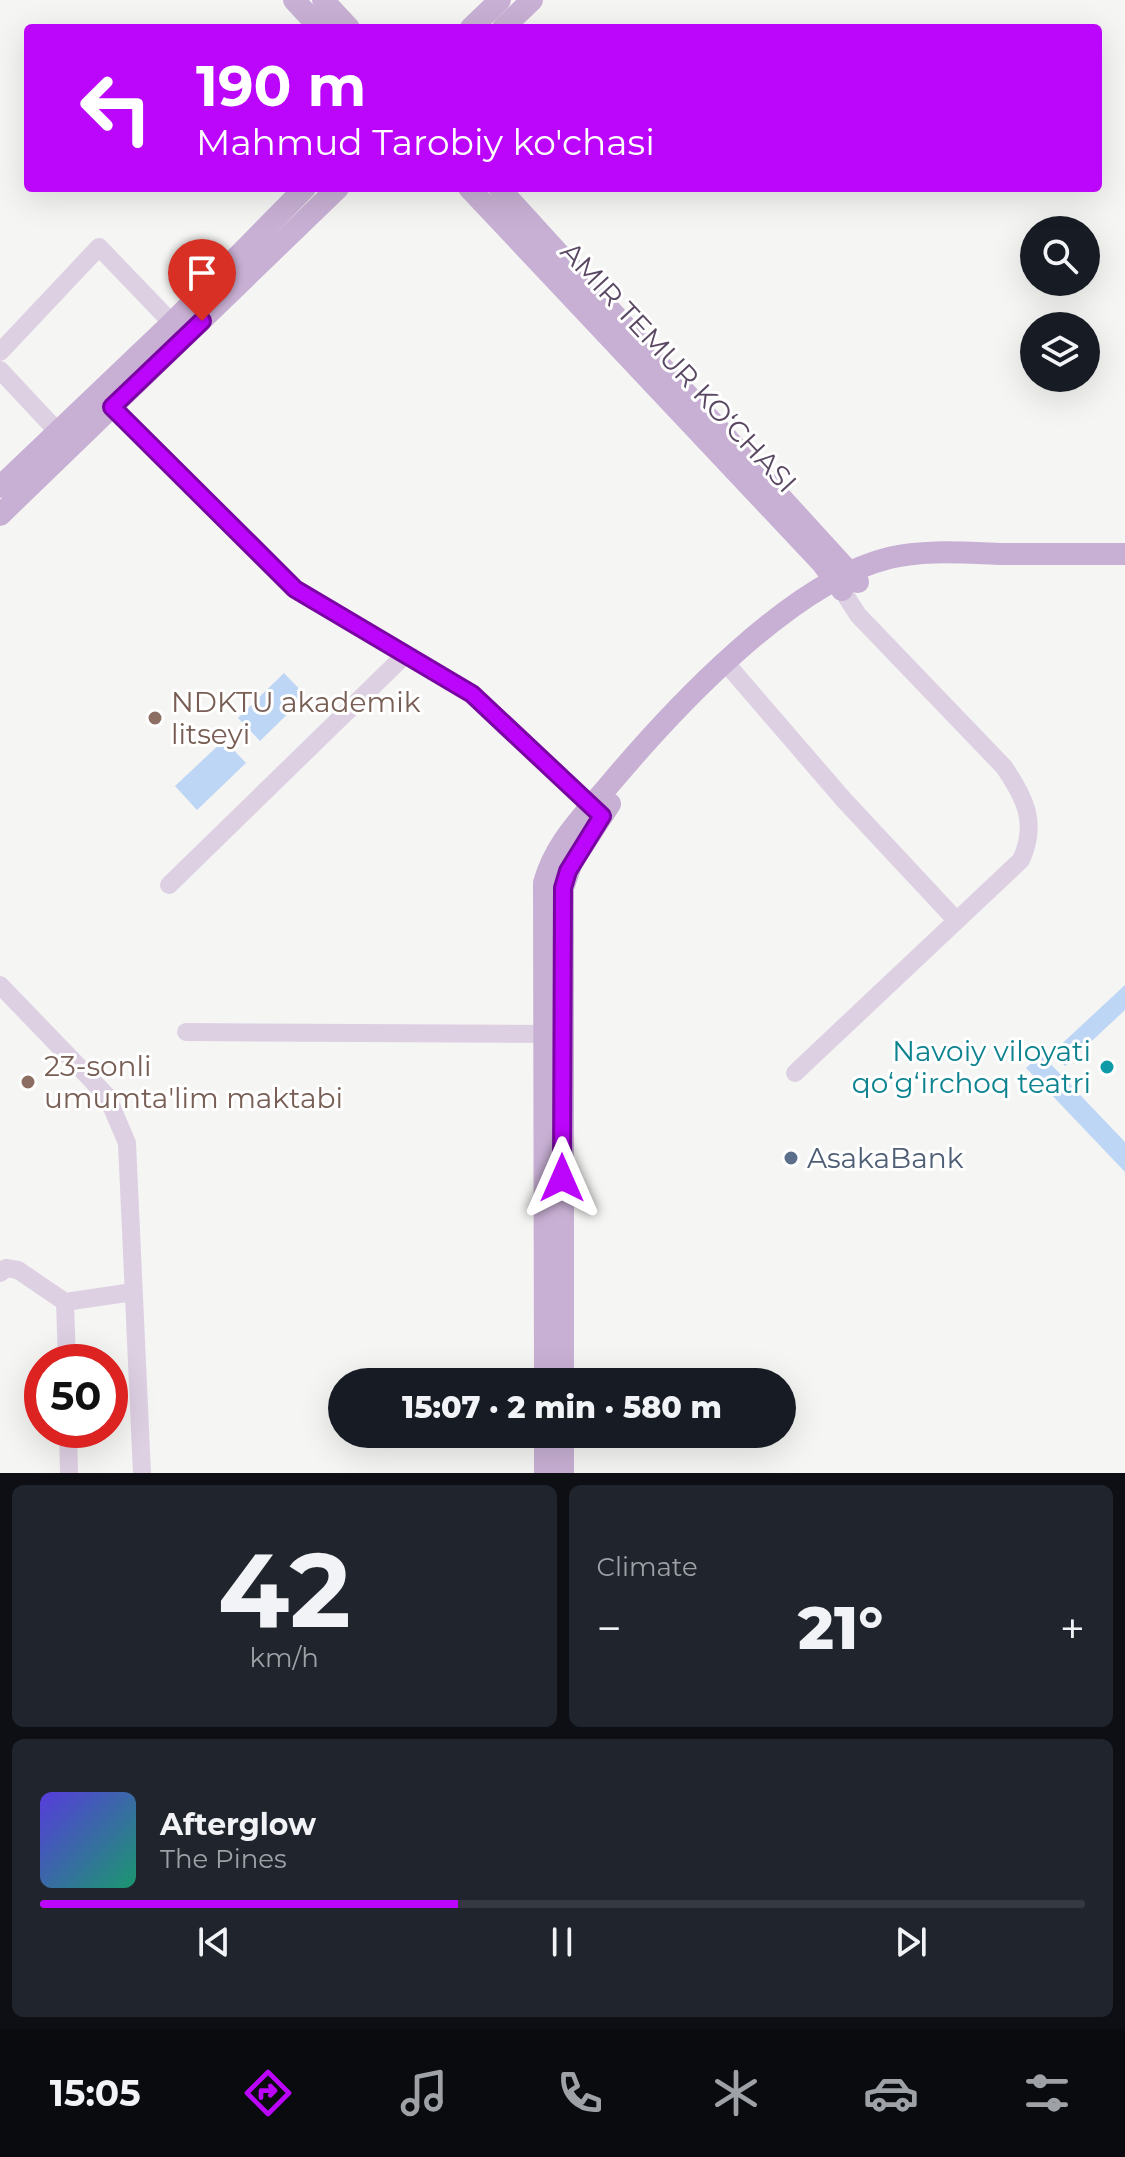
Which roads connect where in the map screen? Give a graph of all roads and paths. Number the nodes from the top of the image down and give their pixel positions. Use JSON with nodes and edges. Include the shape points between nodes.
{"nodes":[{"id":1,"x":294,"y":0,"type":"edge"},
{"id":2,"x":323,"y":0,"type":"edge"},
{"id":3,"x":500,"y":0,"type":"edge"},
{"id":4,"x":532,"y":0,"type":"edge"},
{"id":5,"x":316,"y":24,"type":"edge"},
{"id":6,"x":345,"y":24,"type":"edge"},
{"id":7,"x":475,"y":24,"type":"edge"},
{"id":8,"x":507,"y":24,"type":"edge"},
{"id":9,"x":301,"y":192,"type":"edge"},
{"id":10,"x":334,"y":192,"type":"edge"},
{"id":11,"x":473,"y":192,"type":"edge"},
{"id":12,"x":503,"y":192,"type":"edge"},
{"id":13,"x":172,"y":323,"type":"junction"},
{"id":14,"x":0,"y":352,"type":"edge"},
{"id":15,"x":0,"y":370,"type":"edge"},
{"id":16,"x":112,"y":407,"type":"junction"},
{"id":17,"x":58,"y":432,"type":"junction"},
{"id":18,"x":0,"y":487,"type":"edge"},
{"id":19,"x":0,"y":515,"type":"edge"},
{"id":20,"x":1125,"y":554,"type":"edge"},
{"id":21,"x":1125,"y":566,"type":"edge"},
{"id":22,"x":847,"y":582,"type":"junction"},
{"id":23,"x":406,"y":654,"type":"junction"},
{"id":24,"x":729,"y":667,"type":"junction"},
{"id":25,"x":596,"y":811,"type":"junction"},
{"id":26,"x":169,"y":885,"type":"dead end"},
{"id":27,"x":956,"y":920,"type":"junction"},
{"id":28,"x":0,"y":985,"type":"edge"},
{"id":29,"x":186,"y":1032,"type":"dead end"},
{"id":30,"x":545,"y":1034,"type":"junction"},
{"id":31,"x":795,"y":1073,"type":"dead end"},
{"id":32,"x":0,"y":1273,"type":"edge"},
{"id":33,"x":133,"y":1292,"type":"junction"},
{"id":34,"x":65,"y":1302,"type":"junction"},
{"id":35,"x":66,"y":1344,"type":"edge"},
{"id":36,"x":545,"y":1368,"type":"edge"},
{"id":37,"x":563,"y":1368,"type":"edge"},
{"id":38,"x":68,"y":1448,"type":"edge"},
{"id":39,"x":545,"y":1448,"type":"edge"},
{"id":40,"x":563,"y":1448,"type":"edge"},
{"id":41,"x":69,"y":1473,"type":"edge"},
{"id":42,"x":142,"y":1473,"type":"edge"},
{"id":43,"x":545,"y":1473,"type":"edge"},
{"id":44,"x":563,"y":1473,"type":"edge"}],
"edges":[{"from":1,"to":5,"type":"main road"},
{"from":2,"to":6,"type":"main road"},
{"from":3,"to":7,"type":"main road"},
{"from":4,"to":8,"type":"main road"},
{"from":9,"to":13,"type":"main road"},
{"from":10,"to":16,"type":"main road"},
{"from":11,"to":22,"type":"main road","name":"AMIR TEMUR KO‘CHASI","via":[[822,563]]},
{"from":12,"to":22,"type":"main road","name":"AMIR TEMUR KO‘CHASI"},
{"from":13,"to":14,"type":"street","via":[[99,247]]},
{"from":13,"to":17,"type":"main road"},
{"from":15,"to":17,"type":"street"},
{"from":16,"to":19,"type":"main road"},
{"from":16,"to":23,"type":"street","via":[[295,589]]},
{"from":17,"to":18,"type":"main road"},
{"from":20,"to":22,"type":"main road","via":[[942,552],[889,558]]},
{"from":21,"to":22,"type":"main road","via":[[926,567]]},
{"from":22,"to":24,"type":"main road","via":[[764,628]]},
{"from":22,"to":27,"type":"street","via":[[858,615],[995,756],[1027,807],[1031,820],[1021,860]]},
{"from":23,"to":25,"type":"street","via":[[472,694]]},
{"from":23,"to":26,"type":"street"},
{"from":24,"to":25,"type":"main road","via":[[647,740]]},
{"from":24,"to":27,"type":"street"},
{"from":25,"to":30,"type":"main road","via":[[551,856],[544,883]]},
{"from":25,"to":37,"type":"main road","via":[[563,888]]},
{"from":27,"to":31,"type":"street"},
{"from":28,"to":33,"type":"street","via":[[107,1096],[127,1143]]},
{"from":29,"to":30,"type":"street"},
{"from":30,"to":36,"type":"main road"},
{"from":32,"to":34,"type":"street","via":[[18,1270]]},
{"from":33,"to":34,"type":"street"},
{"from":33,"to":42,"type":"street"},
{"from":34,"to":35,"type":"street"},
{"from":38,"to":41,"type":"street"},
{"from":39,"to":43,"type":"main road"},
{"from":40,"to":44,"type":"main road"}]}
